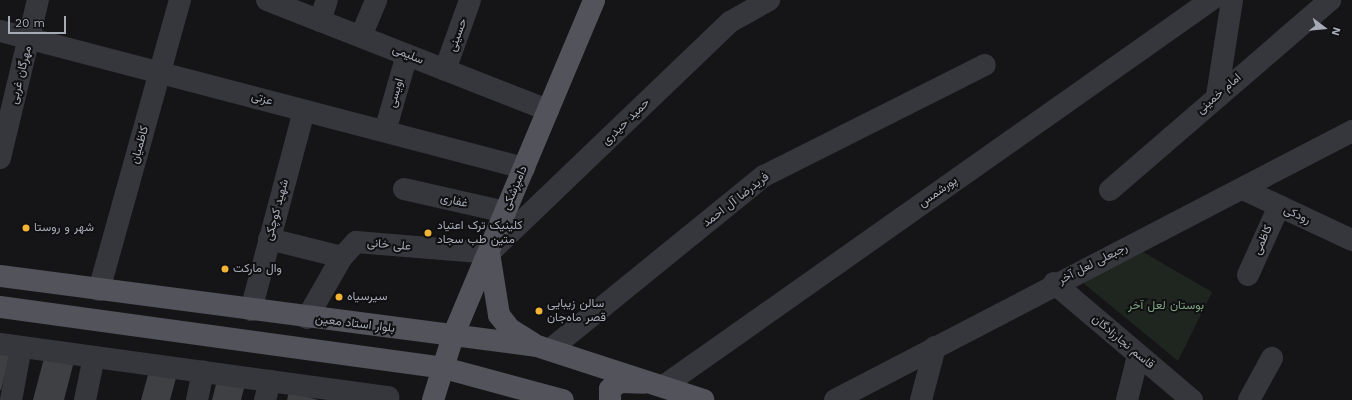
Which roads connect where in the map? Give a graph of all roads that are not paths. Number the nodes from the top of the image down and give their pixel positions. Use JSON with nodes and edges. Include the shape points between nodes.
{"nodes":[{"id":1,"x":38,"y":0,"type":"edge"},
{"id":2,"x":180,"y":0,"type":"edge"},
{"id":3,"x":268,"y":0,"type":"edge"},
{"id":4,"x":327,"y":0,"type":"edge"},
{"id":5,"x":376,"y":0,"type":"edge"},
{"id":6,"x":470,"y":0,"type":"edge"},
{"id":7,"x":594,"y":0,"type":"edge"},
{"id":8,"x":770,"y":0,"type":"edge"},
{"id":9,"x":1211,"y":0,"type":"edge"},
{"id":10,"x":1232,"y":0,"type":"edge"},
{"id":11,"x":1330,"y":0,"type":"edge"},
{"id":12,"x":320,"y":21,"type":"junction"},
{"id":13,"x":0,"y":31,"type":"edge"},
{"id":14,"x":361,"y":36,"type":"junction"},
{"id":15,"x":30,"y":39,"type":"junction"},
{"id":16,"x":407,"y":55,"type":"junction"},
{"id":17,"x":985,"y":65,"type":"dead end"},
{"id":18,"x":445,"y":70,"type":"junction"},
{"id":19,"x":160,"y":73,"type":"junction"},
{"id":20,"x":1217,"y":96,"type":"junction"},
{"id":21,"x":304,"y":110,"type":"junction"},
{"id":22,"x":548,"y":110,"type":"junction"},
{"id":23,"x":1352,"y":131,"type":"edge"},
{"id":24,"x":385,"y":132,"type":"junction"},
{"id":25,"x":0,"y":158,"type":"edge"},
{"id":26,"x":524,"y":168,"type":"junction"},
{"id":27,"x":1243,"y":189,"type":"junction"},
{"id":28,"x":404,"y":190,"type":"dead end"},
{"id":29,"x":1110,"y":190,"type":"dead end"},
{"id":30,"x":1279,"y":206,"type":"junction"},
{"id":31,"x":505,"y":212,"type":"junction"},
{"id":32,"x":1350,"y":235,"type":"edge"},
{"id":33,"x":269,"y":239,"type":"junction"},
{"id":34,"x":489,"y":253,"type":"junction"},
{"id":35,"x":342,"y":257,"type":"junction"},
{"id":36,"x":1248,"y":275,"type":"dead end"},
{"id":37,"x":0,"y":276,"type":"edge"},
{"id":38,"x":1054,"y":283,"type":"junction"},
{"id":39,"x":99,"y":290,"type":"junction"},
{"id":40,"x":0,"y":307,"type":"edge"},
{"id":41,"x":251,"y":310,"type":"junction"},
{"id":42,"x":307,"y":318,"type":"junction"},
{"id":43,"x":453,"y":336,"type":"junction"},
{"id":44,"x":243,"y":342,"type":"junction"},
{"id":45,"x":0,"y":344,"type":"edge"},
{"id":46,"x":21,"y":347,"type":"junction"},
{"id":47,"x":544,"y":347,"type":"junction"},
{"id":48,"x":935,"y":348,"type":"junction"},
{"id":49,"x":1138,"y":356,"type":"junction"},
{"id":50,"x":94,"y":357,"type":"junction"},
{"id":51,"x":1272,"y":358,"type":"dead end"},
{"id":52,"x":444,"y":368,"type":"junction"},
{"id":53,"x":203,"y":372,"type":"junction"},
{"id":54,"x":665,"y":385,"type":"junction"},
{"id":55,"x":268,"y":391,"type":"edge"},
{"id":56,"x":536,"y":392,"type":"junction"},
{"id":57,"x":333,"y":395,"type":"edge"},
{"id":58,"x":388,"y":397,"type":"dead end"},
{"id":59,"x":11,"y":400,"type":"edge"},
{"id":60,"x":85,"y":400,"type":"edge"},
{"id":61,"x":197,"y":400,"type":"edge"},
{"id":62,"x":433,"y":400,"type":"edge"},
{"id":63,"x":505,"y":400,"type":"edge"},
{"id":64,"x":563,"y":400,"type":"edge"},
{"id":65,"x":610,"y":400,"type":"edge"},
{"id":66,"x":702,"y":400,"type":"edge"},
{"id":67,"x":835,"y":400,"type":"edge"},
{"id":68,"x":921,"y":400,"type":"edge"},
{"id":69,"x":1127,"y":400,"type":"edge"},
{"id":70,"x":1192,"y":400,"type":"edge"},
{"id":71,"x":1249,"y":400,"type":"edge"}],
"edges":[{"from":1,"to":15,"type":"street","name":"مهرگان غربی"},
{"from":2,"to":19,"type":"street","name":"کاظمیان"},
{"from":3,"to":12,"type":"street","name":"سلیمی"},
{"from":4,"to":12,"type":"street"},
{"from":5,"to":14,"type":"street"},
{"from":6,"to":18,"type":"street","name":"حسینی"},
{"from":7,"to":22,"type":"main road","name":"دامپزشکی"},
{"from":8,"to":34,"type":"street","name":"حمید حیدری","via":[[730,22]]},
{"from":9,"to":54,"type":"street","name":"پورشمس"},
{"from":10,"to":20,"type":"street"},
{"from":11,"to":20,"type":"street","name":"امام خمینی"},
{"from":12,"to":14,"type":"street","name":"سلیمی"},
{"from":13,"to":15,"type":"street","name":"عزتی"},
{"from":14,"to":16,"type":"street","name":"سلیمی"},
{"from":15,"to":19,"type":"street","name":"عزتی"},
{"from":15,"to":25,"type":"street","name":"مهرگان غربی"},
{"from":16,"to":18,"type":"street","name":"سلیمی"},
{"from":16,"to":24,"type":"street","name":"اویسی"},
{"from":17,"to":47,"type":"street","name":"فریدرضا آل احمد","via":[[764,176]]},
{"from":18,"to":22,"type":"street","name":"سلیمی"},
{"from":19,"to":21,"type":"street","name":"عزتی"},
{"from":19,"to":39,"type":"street","name":"کاظمیان"},
{"from":20,"to":29,"type":"street","name":"امام خمینی"},
{"from":21,"to":24,"type":"street","name":"عزتی"},
{"from":21,"to":33,"type":"street","name":"شهید کوچکی"},
{"from":22,"to":26,"type":"main road","name":"دامپزشکی"},
{"from":23,"to":27,"type":"street","name":"رجبعلی لعل آخر"},
{"from":24,"to":26,"type":"street","name":"عزتی"},
{"from":26,"to":31,"type":"main road","name":"دامپزشکی"},
{"from":27,"to":30,"type":"street","name":"رودکی"},
{"from":27,"to":38,"type":"street","name":"رجبعلی لعل آخر"},
{"from":28,"to":31,"type":"street","name":"غفاری"},
{"from":30,"to":32,"type":"street","name":"رودکی"},
{"from":30,"to":36,"type":"street","name":"کاظمی"},
{"from":31,"to":34,"type":"main road","name":"دامپزشکی"},
{"from":33,"to":35,"type":"street"},
{"from":33,"to":41,"type":"street","name":"شهید کوچکی"},
{"from":34,"to":35,"type":"street","name":"علی خانی","via":[[356,242]]},
{"from":34,"to":43,"type":"main road","name":"دامپزشکی"},
{"from":34,"to":47,"type":"main road","via":[[499,315],[510,330]]},
{"from":35,"to":42,"type":"street","name":"علی خانی"},
{"from":37,"to":39,"type":"main road","name":"بلوار استاد معین"},
{"from":38,"to":48,"type":"street","name":"رجبعلی لعل آخر"},
{"from":38,"to":49,"type":"street","name":"قاسم نجارزادگان"},
{"from":39,"to":41,"type":"main road","name":"بلوار استاد معین"},
{"from":40,"to":44,"type":"main road"},
{"from":41,"to":42,"type":"main road","name":"بلوار استاد معین"},
{"from":41,"to":44,"type":"main road"},
{"from":42,"to":43,"type":"main road","name":"بلوار استاد معین"},
{"from":43,"to":47,"type":"main road","name":"بلوار استاد معین"},
{"from":43,"to":52,"type":"main road","name":"دامپزشکی"},
{"from":44,"to":52,"type":"main road"},
{"from":45,"to":46,"type":"street"},
{"from":46,"to":50,"type":"street"},
{"from":46,"to":59,"type":"street"},
{"from":47,"to":54,"type":"main road","name":"بلوار استاد معین"},
{"from":48,"to":67,"type":"street","name":"رجبعلی لعل آخر"},
{"from":48,"to":68,"type":"street"},
{"from":49,"to":69,"type":"street"},
{"from":49,"to":70,"type":"street","name":"قاسم نجارزادگان"},
{"from":50,"to":53,"type":"street"},
{"from":50,"to":60,"type":"street"},
{"from":51,"to":71,"type":"street"},
{"from":52,"to":56,"type":"main road"},
{"from":52,"to":62,"type":"main road","name":"دامپزشکی"},
{"from":53,"to":55,"type":"street"},
{"from":53,"to":61,"type":"street"},
{"from":54,"to":65,"type":"main road","via":[[620,382],[610,389]]},
{"from":54,"to":66,"type":"main road","name":"بلوار استاد معین"},
{"from":55,"to":57,"type":"street"},
{"from":56,"to":63,"type":"main road"},
{"from":56,"to":64,"type":"main road"},
{"from":57,"to":58,"type":"street"}]}
